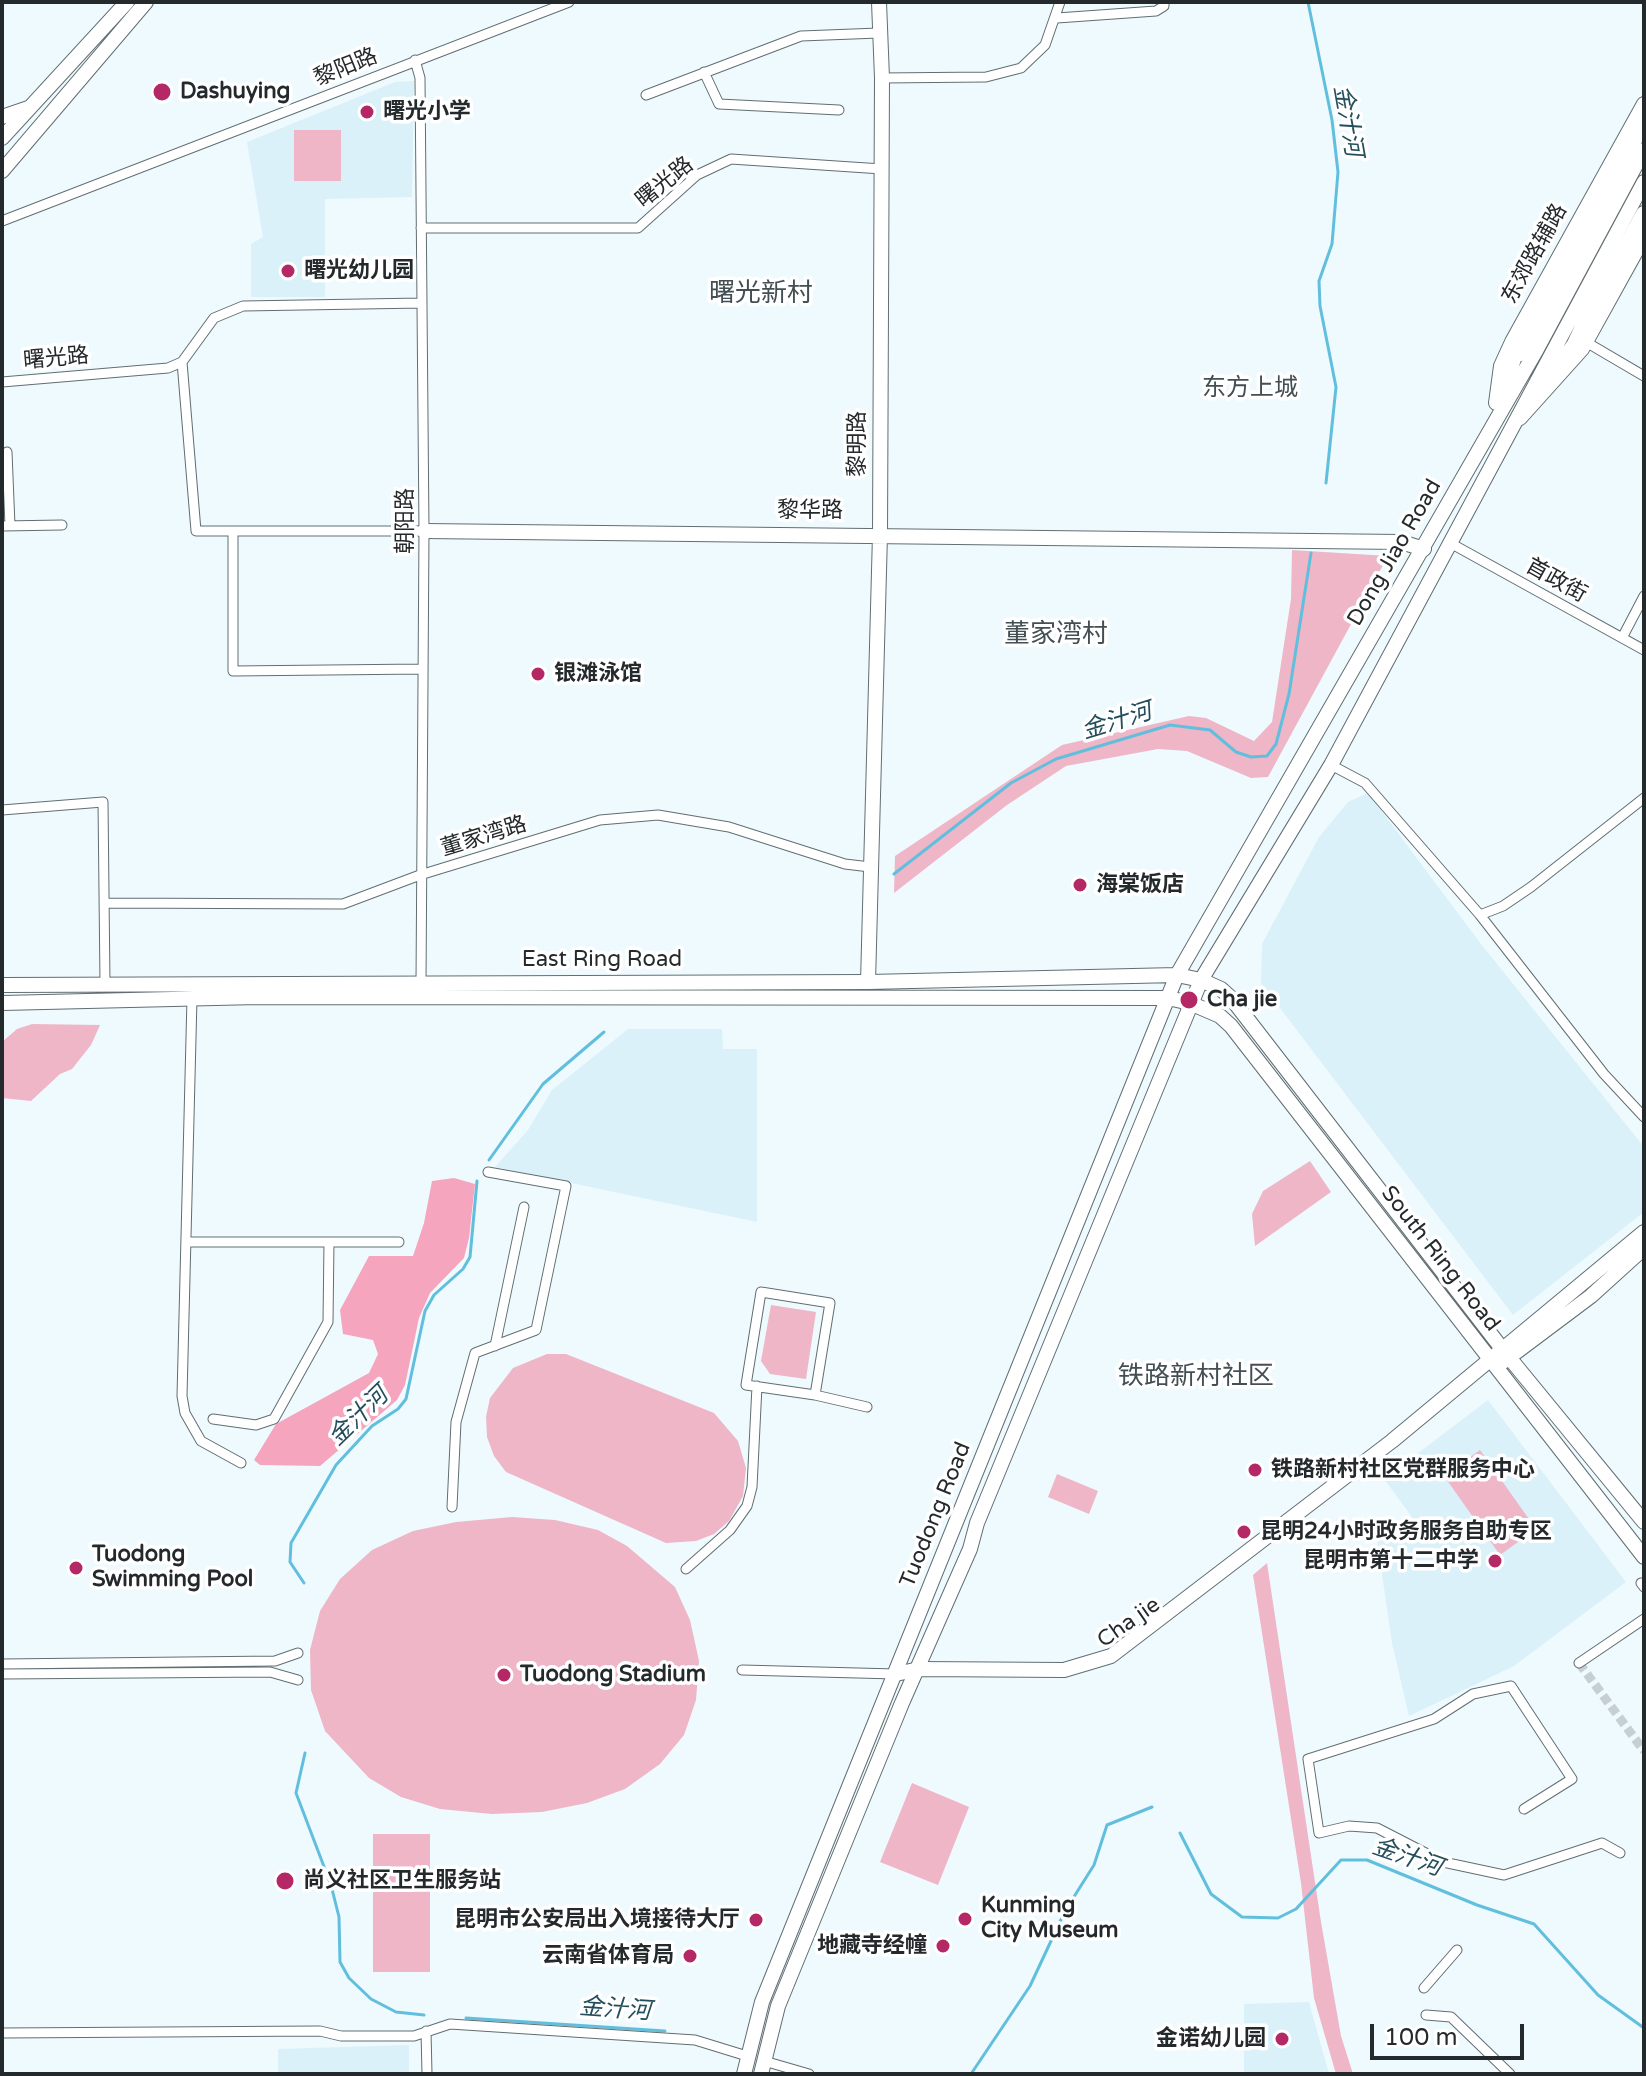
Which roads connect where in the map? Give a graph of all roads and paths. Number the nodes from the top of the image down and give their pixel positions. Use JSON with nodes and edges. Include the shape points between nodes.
{"nodes":[{"id":1,"x":127,"y":2,"type":"edge"},
{"id":2,"x":146,"y":2,"type":"edge"},
{"id":3,"x":569,"y":2,"type":"edge"},
{"id":4,"x":879,"y":2,"type":"edge"},
{"id":5,"x":1060,"y":2,"type":"edge"},
{"id":6,"x":1164,"y":2,"type":"edge"},
{"id":7,"x":1057,"y":18,"type":"junction"},
{"id":8,"x":879,"y":33,"type":"junction"},
{"id":9,"x":415,"y":60,"type":"junction"},
{"id":10,"x":704,"y":72,"type":"junction"},
{"id":11,"x":882,"y":78,"type":"junction"},
{"id":12,"x":646,"y":95,"type":"dead end"},
{"id":13,"x":1644,"y":104,"type":"edge"},
{"id":14,"x":32,"y":106,"type":"junction"},
{"id":15,"x":839,"y":110,"type":"dead end"},
{"id":16,"x":2,"y":117,"type":"edge"},
{"id":17,"x":1644,"y":121,"type":"edge"},
{"id":18,"x":2,"y":138,"type":"edge"},
{"id":19,"x":1644,"y":150,"type":"edge"},
{"id":20,"x":882,"y":169,"type":"junction"},
{"id":21,"x":2,"y":171,"type":"edge"},
{"id":22,"x":1644,"y":182,"type":"edge"},
{"id":23,"x":1644,"y":214,"type":"edge"},
{"id":24,"x":2,"y":221,"type":"edge"},
{"id":25,"x":421,"y":228,"type":"junction"},
{"id":26,"x":1644,"y":237,"type":"edge"},
{"id":27,"x":422,"y":303,"type":"junction"},
{"id":28,"x":1589,"y":312,"type":"joint"},
{"id":29,"x":1586,"y":342,"type":"junction"},
{"id":30,"x":1520,"y":353,"type":"joint"},
{"id":31,"x":182,"y":362,"type":"junction"},
{"id":32,"x":1644,"y":376,"type":"edge"},
{"id":33,"x":2,"y":382,"type":"edge"},
{"id":34,"x":1488,"y":434,"type":"junction"},
{"id":35,"x":1505,"y":441,"type":"junction"},
{"id":36,"x":7,"y":452,"type":"dead end"},
{"id":37,"x":62,"y":525,"type":"dead end"},
{"id":38,"x":6,"y":526,"type":"edge"},
{"id":39,"x":233,"y":531,"type":"junction"},
{"id":40,"x":424,"y":531,"type":"junction"},
{"id":41,"x":880,"y":534,"type":"junction"},
{"id":42,"x":1452,"y":544,"type":"junction"},
{"id":43,"x":1424,"y":549,"type":"junction"},
{"id":44,"x":1644,"y":596,"type":"edge"},
{"id":45,"x":1622,"y":638,"type":"junction"},
{"id":46,"x":1644,"y":650,"type":"edge"},
{"id":47,"x":422,"y":669,"type":"junction"},
{"id":48,"x":1331,"y":765,"type":"junction"},
{"id":49,"x":1644,"y":798,"type":"edge"},
{"id":50,"x":2,"y":810,"type":"edge"},
{"id":51,"x":870,"y":867,"type":"junction"},
{"id":52,"x":420,"y":875,"type":"junction"},
{"id":53,"x":104,"y":903,"type":"junction"},
{"id":54,"x":1480,"y":915,"type":"junction"},
{"id":55,"x":1177,"y":975,"type":"junction"},
{"id":56,"x":1201,"y":980,"type":"junction"},
{"id":57,"x":421,"y":982,"type":"junction"},
{"id":58,"x":868,"y":982,"type":"junction"},
{"id":59,"x":105,"y":984,"type":"junction"},
{"id":60,"x":2,"y":985,"type":"edge"},
{"id":61,"x":192,"y":998,"type":"junction"},
{"id":62,"x":1168,"y":998,"type":"junction"},
{"id":63,"x":2,"y":1003,"type":"edge"},
{"id":64,"x":1190,"y":1003,"type":"junction"},
{"id":65,"x":1644,"y":1117,"type":"edge"},
{"id":66,"x":488,"y":1172,"type":"dead end"},
{"id":67,"x":524,"y":1207,"type":"dead end"},
{"id":68,"x":1644,"y":1232,"type":"edge"},
{"id":69,"x":186,"y":1242,"type":"junction"},
{"id":70,"x":329,"y":1242,"type":"junction"},
{"id":71,"x":399,"y":1242,"type":"dead end"},
{"id":72,"x":1644,"y":1248,"type":"edge"},
{"id":73,"x":495,"y":1346,"type":"junction"},
{"id":74,"x":1506,"y":1354,"type":"junction"},
{"id":75,"x":1494,"y":1364,"type":"junction"},
{"id":76,"x":757,"y":1386,"type":"junction"},
{"id":77,"x":815,"y":1395,"type":"junction"},
{"id":78,"x":867,"y":1407,"type":"dead end"},
{"id":79,"x":213,"y":1419,"type":"dead end"},
{"id":80,"x":241,"y":1463,"type":"dead end"},
{"id":81,"x":452,"y":1507,"type":"dead end"},
{"id":82,"x":1644,"y":1522,"type":"edge"},
{"id":83,"x":1644,"y":1557,"type":"edge"},
{"id":84,"x":686,"y":1569,"type":"dead end"},
{"id":85,"x":1644,"y":1619,"type":"edge"},
{"id":86,"x":298,"y":1653,"type":"dead end"},
{"id":87,"x":1579,"y":1663,"type":"dead end"},
{"id":88,"x":2,"y":1664,"type":"edge"},
{"id":89,"x":742,"y":1670,"type":"dead end"},
{"id":90,"x":917,"y":1672,"type":"junction"},
{"id":91,"x":2,"y":1674,"type":"edge"},
{"id":92,"x":896,"y":1674,"type":"junction"},
{"id":93,"x":298,"y":1680,"type":"dead end"},
{"id":94,"x":1524,"y":1809,"type":"dead end"},
{"id":95,"x":1620,"y":1853,"type":"dead end"},
{"id":96,"x":1457,"y":1950,"type":"dead end"},
{"id":97,"x":1424,"y":1988,"type":"dead end"},
{"id":98,"x":1426,"y":2015,"type":"dead end"},
{"id":99,"x":426,"y":2031,"type":"junction"},
{"id":100,"x":2,"y":2033,"type":"edge"},
{"id":101,"x":747,"y":2056,"type":"junction"},
{"id":102,"x":762,"y":2067,"type":"edge"},
{"id":103,"x":427,"y":2074,"type":"edge"},
{"id":104,"x":744,"y":2074,"type":"edge"},
{"id":105,"x":809,"y":2074,"type":"edge"},
{"id":106,"x":1510,"y":2074,"type":"edge"}],
"edges":[{"from":1,"to":14,"type":"main road"},
{"from":2,"to":21,"type":"main road"},
{"from":3,"to":9,"type":"street","name":"黎阳路"},
{"from":4,"to":8,"type":"main road","name":"黎明路"},
{"from":5,"to":7,"type":"street"},
{"from":6,"to":7,"type":"street","via":[[1156,11]]},
{"from":7,"to":11,"type":"street","via":[[1045,45],[1005,75]]},
{"from":8,"to":10,"type":"street","via":[[801,36]]},
{"from":8,"to":11,"type":"main road","name":"黎明路"},
{"from":9,"to":24,"type":"street","name":"黎阳路"},
{"from":9,"to":25,"type":"street","name":"朝阳路","via":[[420,78]]},
{"from":10,"to":12,"type":"street"},
{"from":10,"to":15,"type":"street","via":[[719,104]]},
{"from":11,"to":20,"type":"main road","name":"黎明路"},
{"from":13,"to":34,"type":"main road","name":"东郊路辅路","via":[[1512,342],[1501,366]]},
{"from":14,"to":16,"type":"main road"},
{"from":14,"to":18,"type":"main road"},
{"from":17,"to":30,"type":"highway"},
{"from":19,"to":34,"type":"main road","name":"Dong Jiao Road"},
{"from":20,"to":25,"type":"street","name":"曙光路","via":[[731,159],[697,175],[638,228]]},
{"from":20,"to":41,"type":"main road","name":"黎明路"},
{"from":22,"to":35,"type":"main road","name":"Dong Jiao Road"},
{"from":23,"to":28,"type":"highway"},
{"from":25,"to":27,"type":"street","name":"朝阳路"},
{"from":26,"to":29,"type":"main road"},
{"from":27,"to":31,"type":"street","via":[[243,306],[214,318]]},
{"from":27,"to":40,"type":"street","name":"朝阳路"},
{"from":28,"to":35,"type":"main road","via":[[1574,344]]},
{"from":29,"to":32,"type":"street"},
{"from":29,"to":35,"type":"main road"},
{"from":30,"to":34,"type":"main road"},
{"from":31,"to":33,"type":"street","name":"曙光路","via":[[168,368]]},
{"from":31,"to":39,"type":"street","name":"黎华路","via":[[196,531]]},
{"from":34,"to":43,"type":"main road","name":"Dong Jiao Road"},
{"from":35,"to":42,"type":"main road","name":"Dong Jiao Road"},
{"from":36,"to":38,"type":"street"},
{"from":37,"to":38,"type":"street"},
{"from":39,"to":40,"type":"street","name":"黎华路"},
{"from":39,"to":47,"type":"street","via":[[233,671]]},
{"from":40,"to":41,"type":"main road","name":"黎华路"},
{"from":40,"to":47,"type":"street","name":"朝阳路"},
{"from":41,"to":43,"type":"main road","name":"黎华路","via":[[1401,542]]},
{"from":41,"to":51,"type":"main road","name":"黎明路"},
{"from":42,"to":45,"type":"street","name":"首政街"},
{"from":42,"to":48,"type":"main road","name":"Dong Jiao Road"},
{"from":43,"to":55,"type":"main road","name":"Dong Jiao Road"},
{"from":44,"to":45,"type":"street"},
{"from":45,"to":46,"type":"street","name":"首政街"},
{"from":47,"to":52,"type":"street","name":"朝阳路"},
{"from":48,"to":54,"type":"street","via":[[1365,783]]},
{"from":48,"to":56,"type":"main road","name":"Dong Jiao Road"},
{"from":49,"to":54,"type":"street","via":[[1531,887]]},
{"from":50,"to":53,"type":"street","via":[[103,802]]},
{"from":51,"to":52,"type":"street","name":"董家湾路","via":[[729,827],[658,815],[600,820]]},
{"from":51,"to":58,"type":"main road","name":"黎明路"},
{"from":52,"to":53,"type":"street","name":"董家湾路","via":[[343,904]]},
{"from":52,"to":57,"type":"street","name":"朝阳路"},
{"from":53,"to":59,"type":"street"},
{"from":54,"to":65,"type":"street"},
{"from":55,"to":56,"type":"main road","name":"East Ring Road"},
{"from":55,"to":58,"type":"main road","name":"East Ring Road"},
{"from":55,"to":62,"type":"main road","name":"Tuodong Road"},
{"from":56,"to":64,"type":"main road","name":"Tuodong Road"},
{"from":56,"to":74,"type":"main road","name":"South Ring Road","via":[[1232,999]]},
{"from":57,"to":58,"type":"main road","name":"East Ring Road"},
{"from":57,"to":59,"type":"main road","name":"East Ring Road"},
{"from":59,"to":60,"type":"main road","name":"East Ring Road"},
{"from":61,"to":62,"type":"main road","name":"East Ring Road"},
{"from":61,"to":63,"type":"main road","name":"East Ring Road"},
{"from":61,"to":69,"type":"street"},
{"from":62,"to":64,"type":"main road","name":"East Ring Road"},
{"from":62,"to":92,"type":"main road","name":"Tuodong Road"},
{"from":64,"to":75,"type":"main road","name":"South Ring Road","via":[[1231,1026]]},
{"from":64,"to":90,"type":"main road","name":"Tuodong Road"},
{"from":66,"to":73,"type":"street","via":[[566,1186],[536,1330]]},
{"from":67,"to":73,"type":"street"},
{"from":68,"to":74,"type":"main road"},
{"from":69,"to":70,"type":"street"},
{"from":69,"to":80,"type":"street","via":[[185,1413],[201,1441]]},
{"from":70,"to":71,"type":"street"},
{"from":70,"to":79,"type":"street","via":[[328,1322],[274,1419],[256,1425]]},
{"from":72,"to":74,"type":"main road","via":[[1591,1296]]},
{"from":73,"to":81,"type":"street","via":[[475,1353],[456,1422]]},
{"from":74,"to":75,"type":"main road","name":"Cha jie"},
{"from":74,"to":82,"type":"main road","name":"South Ring Road"},
{"from":75,"to":83,"type":"main road","name":"South Ring Road"},
{"from":75,"to":90,"type":"main road","name":"Cha jie","via":[[1115,1663],[1065,1678]]},
{"from":76,"to":77,"type":"street"},
{"from":76,"to":77,"type":"street","via":[[746,1385],[761,1292],[830,1303]]},
{"from":76,"to":84,"type":"street","via":[[747,1506],[730,1530]]},
{"from":77,"to":78,"type":"street"},
{"from":85,"to":87,"type":"street"},
{"from":86,"to":88,"type":"street","via":[[275,1661]]},
{"from":89,"to":92,"type":"street","name":"Cha jie"},
{"from":90,"to":92,"type":"main road","name":"Cha jie"},
{"from":90,"to":102,"type":"main road","name":"Tuodong Road","via":[[778,2006]]},
{"from":91,"to":93,"type":"street","via":[[270,1672]]},
{"from":92,"to":101,"type":"main road","name":"Tuodong Road","via":[[762,2002]]},
{"from":94,"to":95,"type":"street","via":[[1572,1779],[1511,1686],[1473,1694],[1434,1719],[1308,1759],[1319,1833],[1349,1826],[1377,1828],[1443,1862],[1504,1875],[1602,1843]]},
{"from":96,"to":97,"type":"street"},
{"from":98,"to":106,"type":"street","via":[[1451,2017]]},
{"from":99,"to":100,"type":"street","via":[[414,2036],[320,2031]]},
{"from":99,"to":101,"type":"street","via":[[450,2024],[647,2036],[695,2040]]},
{"from":99,"to":103,"type":"street"},
{"from":101,"to":104,"type":"main road","name":"Tuodong Road"},
{"from":102,"to":105,"type":"street"}]}
